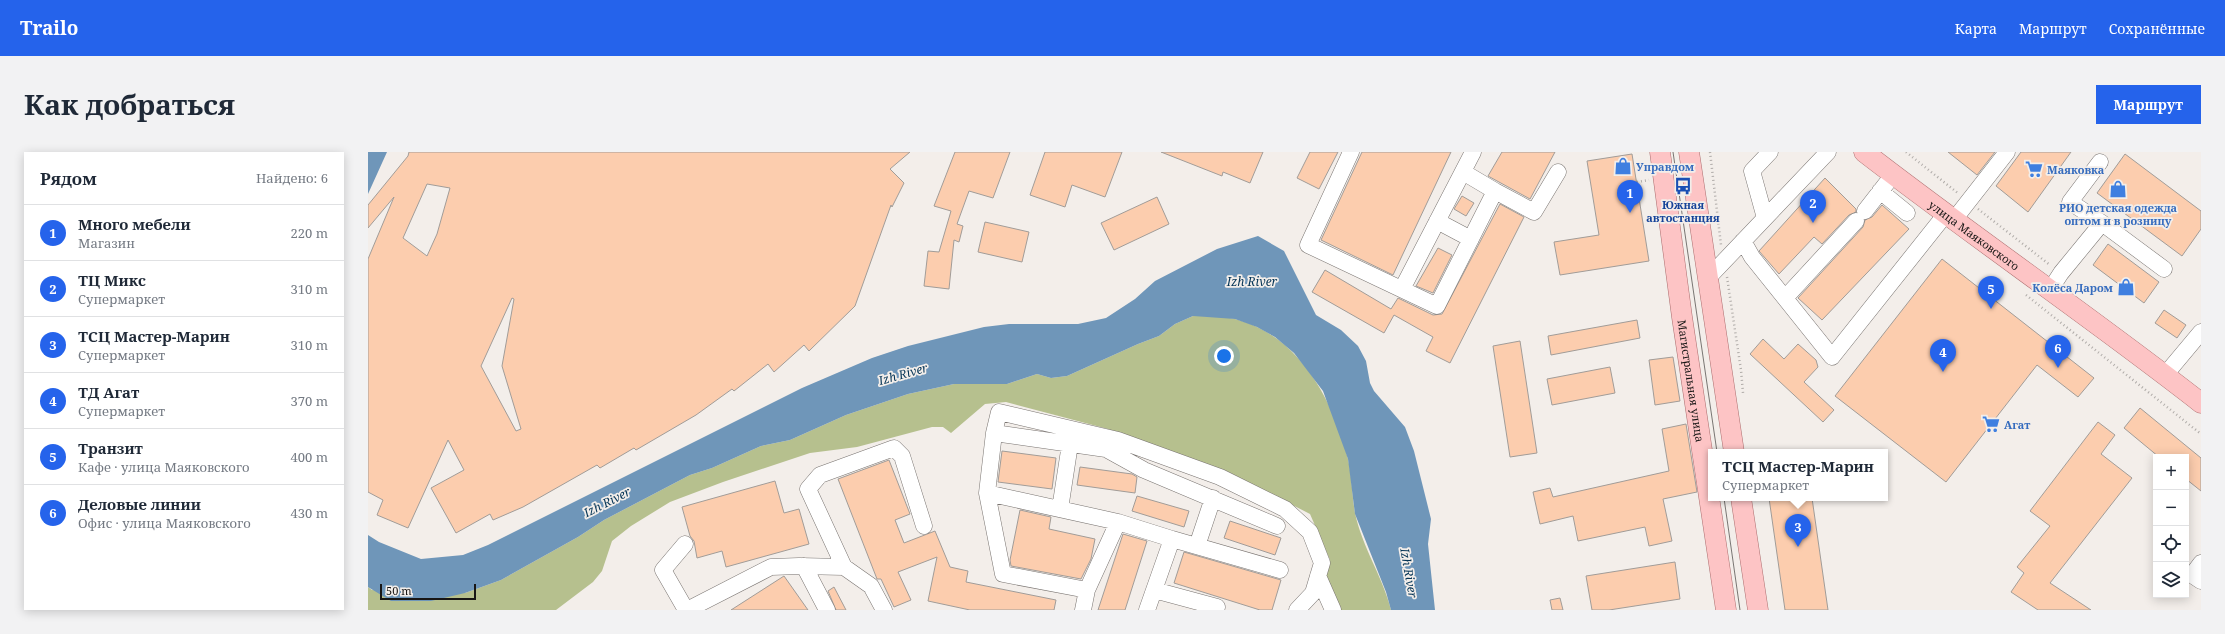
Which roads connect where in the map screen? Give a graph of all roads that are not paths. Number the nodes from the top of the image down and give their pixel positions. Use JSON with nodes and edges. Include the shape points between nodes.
{"nodes":[{"id":1,"x":1351,"y":152,"type":"edge"},
{"id":2,"x":1473,"y":152,"type":"edge"},
{"id":3,"x":1660,"y":152,"type":"edge"},
{"id":4,"x":1690,"y":152,"type":"edge"},
{"id":5,"x":1770,"y":152,"type":"edge"},
{"id":6,"x":1864,"y":152,"type":"edge"},
{"id":7,"x":2007,"y":152,"type":"edge"},
{"id":8,"x":1825,"y":153,"type":"edge"},
{"id":9,"x":2100,"y":162,"type":"dead end"},
{"id":10,"x":1463,"y":172,"type":"junction"},
{"id":11,"x":1558,"y":172,"type":"dead end"},
{"id":12,"x":1893,"y":175,"type":"junction"},
{"id":13,"x":1495,"y":191,"type":"junction"},
{"id":14,"x":1880,"y":191,"type":"junction"},
{"id":15,"x":1907,"y":214,"type":"dead end"},
{"id":16,"x":1765,"y":218,"type":"junction"},
{"id":17,"x":1949,"y":218,"type":"junction"},
{"id":18,"x":1437,"y":220,"type":"junction"},
{"id":19,"x":2102,"y":223,"type":"junction"},
{"id":20,"x":1471,"y":239,"type":"junction"},
{"id":21,"x":1743,"y":241,"type":"junction"},
{"id":22,"x":2164,"y":269,"type":"dead end"},
{"id":23,"x":1708,"y":278,"type":"junction"},
{"id":24,"x":1402,"y":289,"type":"junction"},
{"id":25,"x":2050,"y":290,"type":"junction"},
{"id":26,"x":1785,"y":298,"type":"junction"},
{"id":27,"x":2201,"y":332,"type":"edge"},
{"id":28,"x":2164,"y":375,"type":"junction"},
{"id":29,"x":2201,"y":403,"type":"edge"},
{"id":30,"x":994,"y":433,"type":"junction"},
{"id":31,"x":1070,"y":444,"type":"junction"},
{"id":32,"x":1734,"y":449,"type":"edge"},
{"id":33,"x":1708,"y":491,"type":"edge"},
{"id":34,"x":987,"y":493,"type":"junction"},
{"id":35,"x":1213,"y":498,"type":"junction"},
{"id":36,"x":1710,"y":501,"type":"edge"},
{"id":37,"x":1741,"y":501,"type":"edge"},
{"id":38,"x":1060,"y":509,"type":"junction"},
{"id":39,"x":1118,"y":522,"type":"junction"},
{"id":40,"x":924,"y":526,"type":"dead end"},
{"id":41,"x":1277,"y":526,"type":"dead end"},
{"id":42,"x":1172,"y":539,"type":"junction"},
{"id":43,"x":685,"y":544,"type":"dead end"},
{"id":44,"x":1197,"y":546,"type":"junction"},
{"id":45,"x":2201,"y":563,"type":"edge"},
{"id":46,"x":804,"y":566,"type":"junction"},
{"id":47,"x":844,"y":567,"type":"junction"},
{"id":48,"x":1280,"y":570,"type":"dead end"},
{"id":49,"x":1318,"y":576,"type":"junction"},
{"id":50,"x":2201,"y":581,"type":"edge"},
{"id":51,"x":1087,"y":590,"type":"junction"},
{"id":52,"x":1154,"y":590,"type":"junction"},
{"id":53,"x":1217,"y":608,"type":"dead end"},
{"id":54,"x":686,"y":610,"type":"edge"},
{"id":55,"x":827,"y":610,"type":"edge"},
{"id":56,"x":884,"y":610,"type":"edge"},
{"id":57,"x":1084,"y":610,"type":"edge"},
{"id":58,"x":1147,"y":610,"type":"edge"},
{"id":59,"x":1297,"y":610,"type":"edge"},
{"id":60,"x":1333,"y":610,"type":"edge"},
{"id":61,"x":1726,"y":610,"type":"edge"},
{"id":62,"x":1758,"y":610,"type":"edge"}],
"edges":[{"from":1,"to":24,"type":"lane","via":[[1308,245]]},
{"from":2,"to":10,"type":"lane"},
{"from":3,"to":33,"type":"main road","name":"Магистральная улица"},
{"from":4,"to":23,"type":"main road"},
{"from":5,"to":16,"type":"lane","via":[[1752,171]]},
{"from":6,"to":12,"type":"main road","name":"улица Маяковского"},
{"from":7,"to":17,"type":"lane","via":[[1968,201]]},
{"from":8,"to":16,"type":"lane"},
{"from":9,"to":19,"type":"lane","via":[[2070,202]]},
{"from":10,"to":13,"type":"lane"},
{"from":10,"to":18,"type":"lane"},
{"from":11,"to":13,"type":"lane","via":[[1534,212]]},
{"from":12,"to":14,"type":"lane"},
{"from":12,"to":17,"type":"main road","name":"улица Маяковского"},
{"from":13,"to":20,"type":"lane"},
{"from":14,"to":15,"type":"lane"},
{"from":14,"to":26,"type":"lane","via":[[1861,216]]},
{"from":16,"to":21,"type":"lane"},
{"from":17,"to":25,"type":"main road","name":"улица Маяковского"},
{"from":17,"to":26,"type":"lane","via":[[1832,357]]},
{"from":18,"to":20,"type":"lane"},
{"from":18,"to":24,"type":"lane"},
{"from":19,"to":22,"type":"lane"},
{"from":19,"to":25,"type":"lane"},
{"from":20,"to":24,"type":"lane","via":[[1437,306]]},
{"from":21,"to":23,"type":"lane"},
{"from":21,"to":26,"type":"lane","via":[[1752,257]]},
{"from":23,"to":32,"type":"main road"},
{"from":25,"to":28,"type":"main road","name":"улица Маяковского"},
{"from":27,"to":28,"type":"lane"},
{"from":28,"to":29,"type":"main road","name":"улица Маяковского"},
{"from":30,"to":31,"type":"lane"},
{"from":30,"to":34,"type":"lane"},
{"from":30,"to":49,"type":"lane","via":[[999,412],[1118,440],[1220,477],[1285,509],[1310,532],[1322,563]]},
{"from":31,"to":35,"type":"lane","via":[[1106,449],[1144,470]]},
{"from":31,"to":38,"type":"lane"},
{"from":34,"to":38,"type":"lane"},
{"from":34,"to":51,"type":"lane","via":[[1003,574]]},
{"from":35,"to":41,"type":"lane"},
{"from":35,"to":44,"type":"lane"},
{"from":36,"to":61,"type":"main road","name":"Магистральная улица"},
{"from":37,"to":62,"type":"main road"},
{"from":38,"to":39,"type":"lane"},
{"from":39,"to":42,"type":"lane"},
{"from":39,"to":51,"type":"lane"},
{"from":40,"to":47,"type":"lane","via":[[902,456],[894,448],[820,475],[808,489]]},
{"from":42,"to":44,"type":"lane"},
{"from":42,"to":52,"type":"lane"},
{"from":43,"to":54,"type":"lane","via":[[662,570]]},
{"from":44,"to":48,"type":"lane"},
{"from":45,"to":50,"type":"lane","via":[[2192,575]]},
{"from":46,"to":47,"type":"lane"},
{"from":46,"to":54,"type":"lane","via":[[771,567]]},
{"from":46,"to":55,"type":"lane"},
{"from":47,"to":56,"type":"lane","via":[[872,586]]},
{"from":49,"to":59,"type":"lane","via":[[1313,593]]},
{"from":49,"to":60,"type":"lane"},
{"from":51,"to":57,"type":"lane"},
{"from":52,"to":53,"type":"lane"},
{"from":52,"to":58,"type":"lane"}]}
